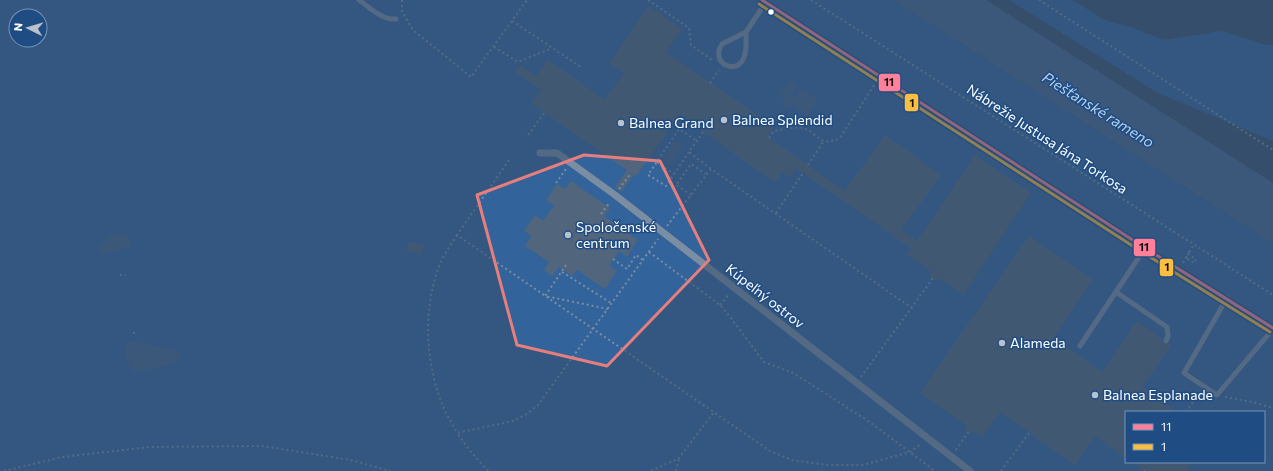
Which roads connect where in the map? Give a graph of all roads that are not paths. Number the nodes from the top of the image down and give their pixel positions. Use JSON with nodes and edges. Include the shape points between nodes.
{"nodes":[{"id":1,"x":359,"y":0,"type":"edge"},
{"id":2,"x":764,"y":1,"type":"edge"},
{"id":3,"x":396,"y":19,"type":"dead end"},
{"id":4,"x":746,"y":32,"type":"junction"},
{"id":5,"x":540,"y":153,"type":"dead end"},
{"id":6,"x":1145,"y":248,"type":"junction"},
{"id":7,"x":1116,"y":292,"type":"junction"},
{"id":8,"x":1227,"y":298,"type":"junction"},
{"id":9,"x":1273,"y":328,"type":"edge"},
{"id":10,"x":1166,"y":341,"type":"dead end"},
{"id":11,"x":1080,"y":346,"type":"dead end"},
{"id":12,"x":970,"y":471,"type":"edge"}],
"edges":[{"from":1,"to":3,"type":"lane","via":[[380,16]]},
{"from":2,"to":4,"type":"lane"},
{"from":2,"to":6,"type":"lane"},
{"from":4,"to":4,"type":"lane","via":[[742,61],[736,66],[722,65],[718,56],[719,48]]},
{"from":5,"to":12,"type":"street","name":"Kúpeľný ostrov","via":[[557,153],[615,195]]},
{"from":6,"to":7,"type":"lane"},
{"from":6,"to":8,"type":"lane"},
{"from":7,"to":10,"type":"lane","via":[[1167,327]]},
{"from":7,"to":11,"type":"lane"},
{"from":8,"to":9,"type":"lane"},
{"from":8,"to":9,"type":"lane","via":[[1184,373],[1204,387],[1217,395]]}]}
